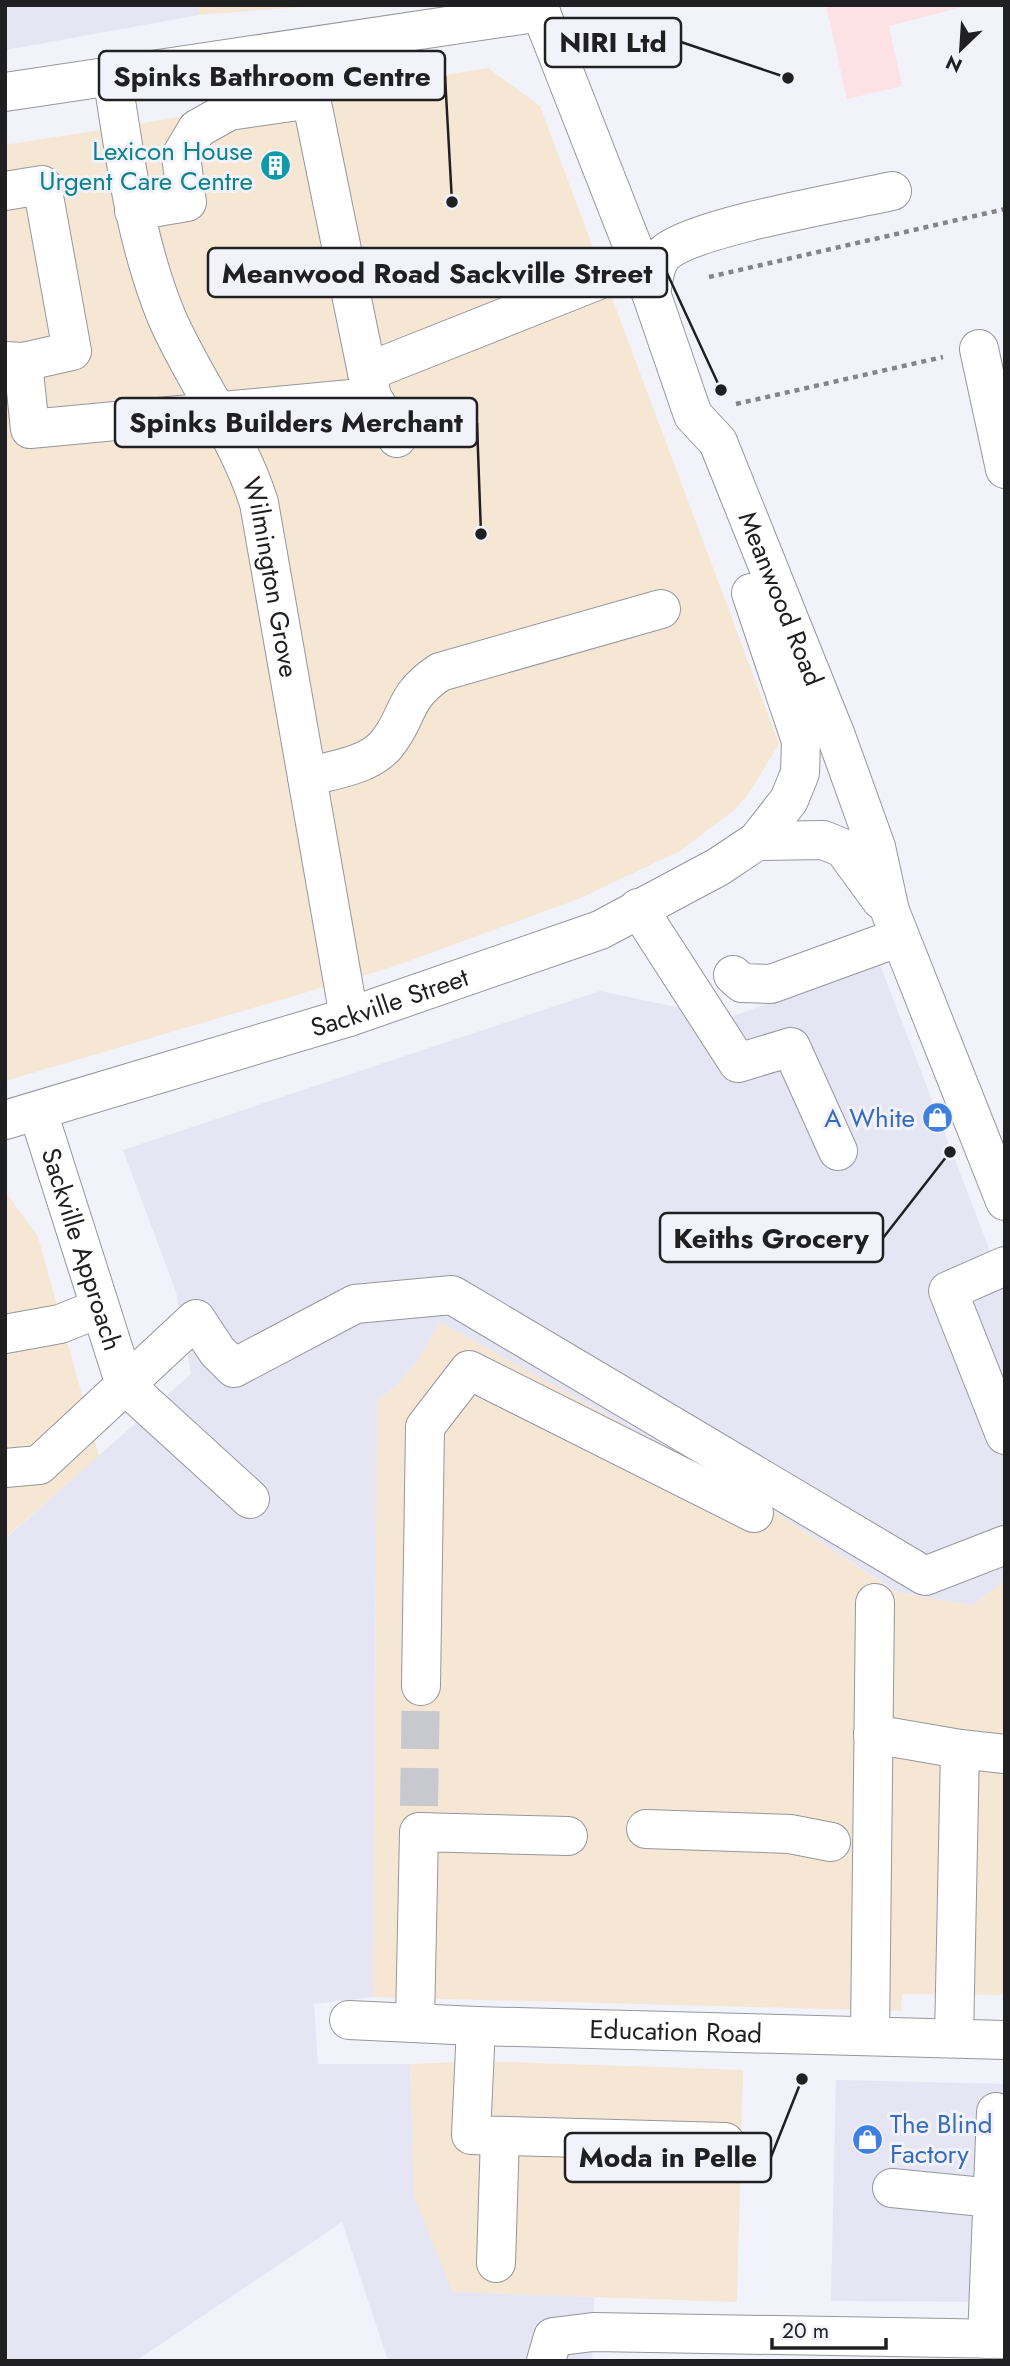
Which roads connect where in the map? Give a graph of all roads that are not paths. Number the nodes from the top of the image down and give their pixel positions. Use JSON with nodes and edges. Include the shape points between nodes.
{"nodes":[{"id":1,"x":539,"y":9,"type":"edge"},
{"id":2,"x":301,"y":49,"type":"junction"},
{"id":3,"x":111,"y":75,"type":"junction"},
{"id":4,"x":5,"y":92,"type":"edge"},
{"id":5,"x":312,"y":99,"type":"junction"},
{"id":6,"x":5,"y":191,"type":"edge"},
{"id":7,"x":892,"y":191,"type":"dead end"},
{"id":8,"x":134,"y":211,"type":"junction"},
{"id":9,"x":645,"y":278,"type":"junction"},
{"id":10,"x":979,"y":349,"type":"road end"},
{"id":11,"x":14,"y":362,"type":"edge"},
{"id":12,"x":369,"y":385,"type":"junction"},
{"id":13,"x":220,"y":413,"type":"junction"},
{"id":14,"x":694,"y":415,"type":"junction"},
{"id":15,"x":397,"y":438,"type":"dead end"},
{"id":16,"x":1005,"y":469,"type":"edge"},
{"id":17,"x":661,"y":608,"type":"dead end"},
{"id":18,"x":307,"y":777,"type":"junction"},
{"id":19,"x":757,"y":841,"type":"junction"},
{"id":20,"x":638,"y":908,"type":"junction"},
{"id":21,"x":895,"y":924,"type":"junction"},
{"id":22,"x":733,"y":975,"type":"dead end"},
{"id":23,"x":349,"y":1017,"type":"junction"},
{"id":24,"x":22,"y":1116,"type":"edge"},
{"id":25,"x":838,"y":1151,"type":"dead end"},
{"id":26,"x":1005,"y":1202,"type":"edge"},
{"id":27,"x":1005,"y":1266,"type":"edge"},
{"id":28,"x":100,"y":1308,"type":"junction"},
{"id":29,"x":5,"y":1334,"type":"edge"},
{"id":30,"x":125,"y":1385,"type":"junction"},
{"id":31,"x":1005,"y":1435,"type":"edge"},
{"id":32,"x":22,"y":1466,"type":"edge"},
{"id":33,"x":250,"y":1499,"type":"dead end"},
{"id":34,"x":754,"y":1513,"type":"dead end"},
{"id":35,"x":1005,"y":1545,"type":"edge"},
{"id":36,"x":875,"y":1603,"type":"dead end"},
{"id":37,"x":421,"y":1686,"type":"tunnel mouth"},
{"id":38,"x":873,"y":1734,"type":"junction"},
{"id":39,"x":960,"y":1749,"type":"junction"},
{"id":40,"x":1005,"y":1754,"type":"edge"},
{"id":41,"x":646,"y":1829,"type":"dead end"},
{"id":42,"x":568,"y":1836,"type":"dead end"},
{"id":43,"x":848,"y":1841,"type":"junction"},
{"id":44,"x":349,"y":2020,"type":"dead end"},
{"id":45,"x":415,"y":2022,"type":"junction"},
{"id":46,"x":476,"y":2026,"type":"junction"},
{"id":47,"x":870,"y":2036,"type":"junction"},
{"id":48,"x":954,"y":2038,"type":"junction"},
{"id":49,"x":1005,"y":2040,"type":"edge"},
{"id":50,"x":996,"y":2112,"type":"dead end"},
{"id":51,"x":500,"y":2136,"type":"junction"},
{"id":52,"x":726,"y":2142,"type":"dead end"},
{"id":53,"x":892,"y":2188,"type":"dead end"},
{"id":54,"x":993,"y":2198,"type":"junction"},
{"id":55,"x":496,"y":2263,"type":"dead end"},
{"id":56,"x":996,"y":2339,"type":"edge"},
{"id":57,"x":653,"y":2347,"type":"edge"},
{"id":58,"x":862,"y":2349,"type":"edge"},
{"id":59,"x":546,"y":2361,"type":"edge"}],
"edges":[{"from":1,"to":2,"type":"street"},
{"from":1,"to":9,"type":"street","name":"Meanwood Road"},
{"from":2,"to":3,"type":"street"},
{"from":2,"to":5,"type":"street"},
{"from":3,"to":4,"type":"street"},
{"from":3,"to":8,"type":"street","name":"Wilmington Grove"},
{"from":5,"to":8,"type":"street","via":[[229,111],[197,129],[181,156],[187,202]]},
{"from":5,"to":12,"type":"street"},
{"from":6,"to":11,"type":"street","via":[[42,185],[72,351]]},
{"from":7,"to":9,"type":"street","via":[[685,242],[670,249]]},
{"from":8,"to":13,"type":"street","name":"Wilmington Grove","via":[[169,321]]},
{"from":9,"to":12,"type":"street"},
{"from":9,"to":14,"type":"street","name":"Meanwood Road"},
{"from":10,"to":16,"type":"street"},
{"from":11,"to":13,"type":"street","via":[[30,429]]},
{"from":12,"to":13,"type":"street"},
{"from":12,"to":15,"type":"street"},
{"from":13,"to":18,"type":"street","name":"Wilmington Grove","via":[[259,503]]},
{"from":14,"to":19,"type":"street","name":"Sackville Street","via":[[699,449],[801,741],[800,773],[789,800]]},
{"from":14,"to":21,"type":"street","name":"Meanwood Road","via":[[718,442],[835,736],[876,846]]},
{"from":17,"to":18,"type":"street","via":[[440,672],[421,685],[406,704],[386,746],[366,760]]},
{"from":18,"to":23,"type":"street","name":"Wilmington Grove"},
{"from":19,"to":20,"type":"street","name":"Sackville Street","via":[[718,867]]},
{"from":19,"to":21,"type":"street","via":[[823,839],[843,848]]},
{"from":20,"to":23,"type":"street","name":"Sackville Street","via":[[600,930]]},
{"from":20,"to":25,"type":"street","via":[[738,1063],[791,1047]]},
{"from":21,"to":22,"type":"street","via":[[771,984],[742,983]]},
{"from":21,"to":26,"type":"street","name":"Meanwood Road"},
{"from":23,"to":24,"type":"street","name":"Sackville Street"},
{"from":24,"to":28,"type":"street","name":"Sackville Approach"},
{"from":27,"to":31,"type":"street","via":[[948,1291]]},
{"from":28,"to":29,"type":"street","via":[[60,1324]]},
{"from":28,"to":30,"type":"street","name":"Sackville Approach"},
{"from":30,"to":32,"type":"street","name":"Sackville Approach"},
{"from":30,"to":33,"type":"street"},
{"from":30,"to":35,"type":"street","name":"Sackville Approach","via":[[196,1319],[234,1368],[355,1304],[452,1294],[925,1576]]},
{"from":34,"to":37,"type":"street","via":[[469,1370],[425,1427]]},
{"from":36,"to":38,"type":"street"},
{"from":38,"to":39,"type":"street"},
{"from":38,"to":43,"type":"street"},
{"from":39,"to":40,"type":"street"},
{"from":39,"to":48,"type":"street"},
{"from":41,"to":43,"type":"street","via":[[790,1834]]},
{"from":42,"to":45,"type":"street","via":[[419,1819]]},
{"from":43,"to":47,"type":"street"},
{"from":44,"to":45,"type":"street","name":"Education Road"},
{"from":45,"to":46,"type":"street","name":"Education Road"},
{"from":46,"to":47,"type":"street","name":"Education Road"},
{"from":46,"to":51,"type":"street","via":[[471,2135]]},
{"from":47,"to":48,"type":"street","name":"Education Road"},
{"from":48,"to":49,"type":"street","name":"Education Road"},
{"from":50,"to":54,"type":"street"},
{"from":51,"to":52,"type":"street"},
{"from":51,"to":55,"type":"street"},
{"from":53,"to":54,"type":"street"},
{"from":54,"to":56,"type":"street"},
{"from":56,"to":58,"type":"street"},
{"from":57,"to":58,"type":"street"},
{"from":57,"to":59,"type":"street","via":[[593,2332],[553,2337]]}]}
